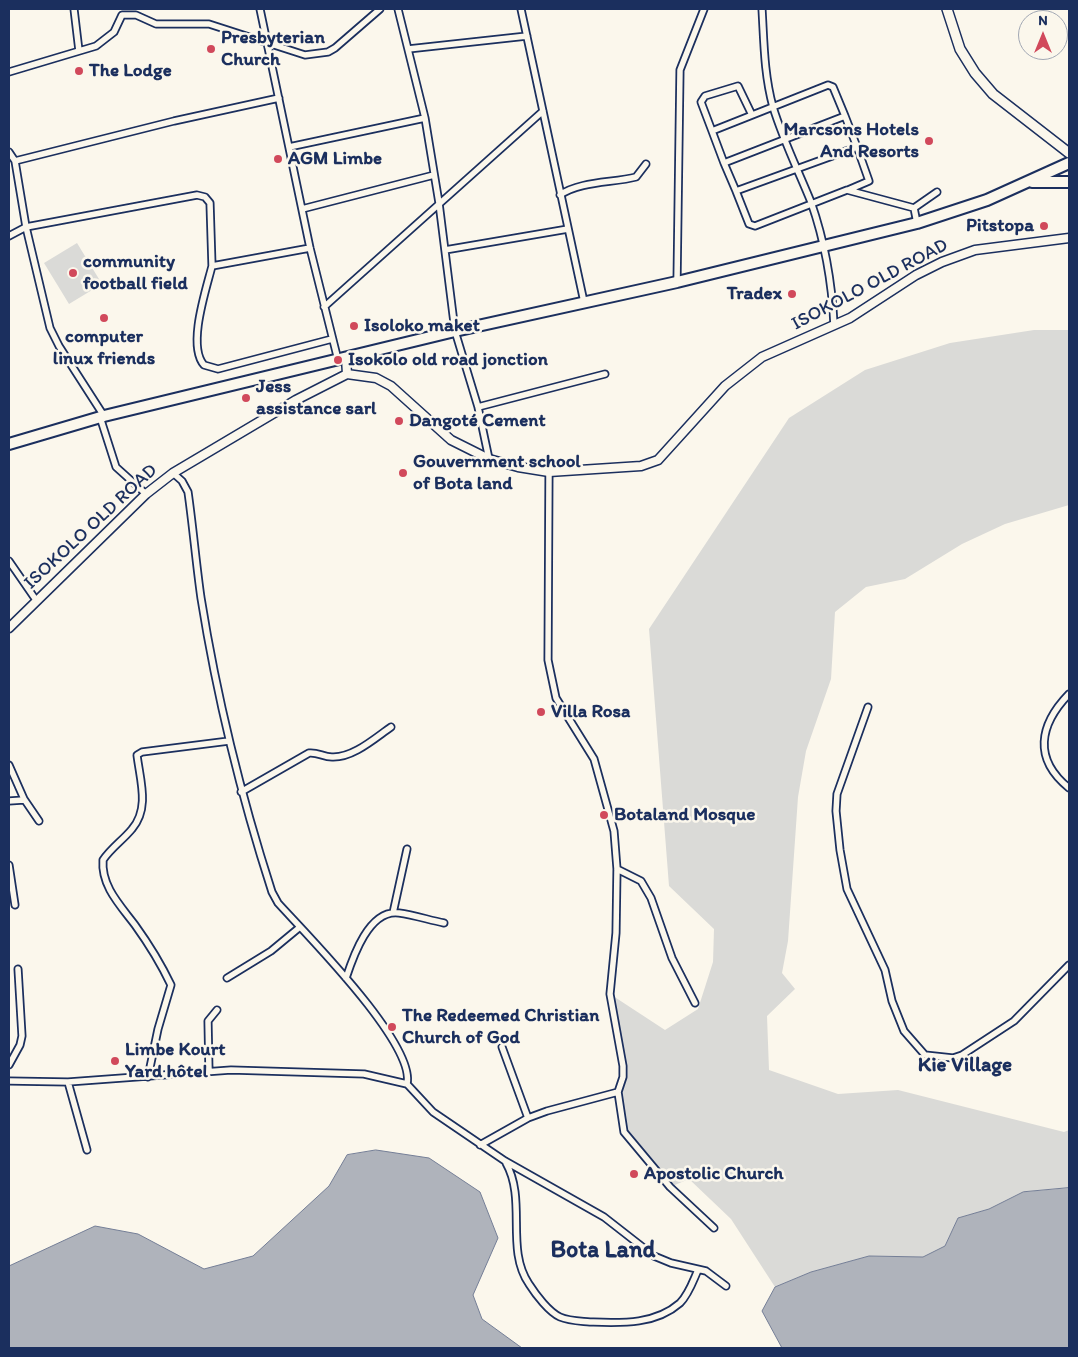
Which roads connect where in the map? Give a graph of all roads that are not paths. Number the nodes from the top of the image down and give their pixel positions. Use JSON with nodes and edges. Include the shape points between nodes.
{"nodes":[{"id":1,"x":74,"y":9,"type":"edge"},
{"id":2,"x":260,"y":9,"type":"edge"},
{"id":3,"x":380,"y":9,"type":"edge"},
{"id":4,"x":398,"y":9,"type":"edge"},
{"id":5,"x":521,"y":9,"type":"edge"},
{"id":6,"x":704,"y":9,"type":"edge"},
{"id":7,"x":762,"y":9,"type":"edge"},
{"id":8,"x":947,"y":9,"type":"edge"},
{"id":9,"x":527,"y":36,"type":"junction"},
{"id":10,"x":267,"y":42,"type":"junction"},
{"id":11,"x":408,"y":49,"type":"junction"},
{"id":12,"x":79,"y":51,"type":"junction"},
{"id":13,"x":9,"y":72,"type":"edge"},
{"id":14,"x":279,"y":98,"type":"junction"},
{"id":15,"x":774,"y":108,"type":"junction"},
{"id":16,"x":543,"y":112,"type":"junction"},
{"id":17,"x":752,"y":115,"type":"junction"},
{"id":18,"x":845,"y":116,"type":"junction"},
{"id":19,"x":425,"y":118,"type":"junction"},
{"id":20,"x":712,"y":131,"type":"junction"},
{"id":21,"x":785,"y":139,"type":"junction"},
{"id":22,"x":857,"y":146,"type":"junction"},
{"id":23,"x":289,"y":147,"type":"junction"},
{"id":24,"x":9,"y":152,"type":"edge"},
{"id":25,"x":1069,"y":153,"type":"edge"},
{"id":26,"x":15,"y":161,"type":"junction"},
{"id":27,"x":724,"y":163,"type":"junction"},
{"id":28,"x":1069,"y":163,"type":"edge"},
{"id":29,"x":646,"y":164,"type":"dead end"},
{"id":30,"x":796,"y":168,"type":"junction"},
{"id":31,"x":434,"y":175,"type":"junction"},
{"id":32,"x":1028,"y":182,"type":"junction"},
{"id":33,"x":1069,"y":182,"type":"edge"},
{"id":34,"x":847,"y":190,"type":"junction"},
{"id":35,"x":736,"y":191,"type":"junction"},
{"id":36,"x":937,"y":192,"type":"dead end"},
{"id":37,"x":560,"y":194,"type":"junction"},
{"id":38,"x":439,"y":203,"type":"junction"},
{"id":39,"x":811,"y":203,"type":"junction"},
{"id":40,"x":302,"y":208,"type":"junction"},
{"id":41,"x":914,"y":208,"type":"junction"},
{"id":42,"x":917,"y":223,"type":"junction"},
{"id":43,"x":26,"y":227,"type":"junction"},
{"id":44,"x":568,"y":229,"type":"junction"},
{"id":45,"x":9,"y":236,"type":"edge"},
{"id":46,"x":1069,"y":238,"type":"edge"},
{"id":47,"x":824,"y":244,"type":"junction"},
{"id":48,"x":310,"y":248,"type":"junction"},
{"id":49,"x":445,"y":250,"type":"junction"},
{"id":50,"x":212,"y":266,"type":"junction"},
{"id":51,"x":677,"y":282,"type":"junction"},
{"id":52,"x":584,"y":302,"type":"junction"},
{"id":53,"x":324,"y":307,"type":"junction"},
{"id":54,"x":834,"y":325,"type":"junction"},
{"id":55,"x":455,"y":332,"type":"junction"},
{"id":56,"x":332,"y":338,"type":"junction"},
{"id":57,"x":342,"y":359,"type":"junction"},
{"id":58,"x":347,"y":374,"type":"junction"},
{"id":59,"x":605,"y":374,"type":"dead end"},
{"id":60,"x":478,"y":407,"type":"junction"},
{"id":61,"x":102,"y":417,"type":"junction"},
{"id":62,"x":9,"y":444,"type":"edge"},
{"id":63,"x":489,"y":459,"type":"junction"},
{"id":64,"x":549,"y":472,"type":"junction"},
{"id":65,"x":173,"y":473,"type":"junction"},
{"id":66,"x":146,"y":494,"type":"junction"},
{"id":67,"x":9,"y":561,"type":"edge"},
{"id":68,"x":36,"y":600,"type":"junction"},
{"id":69,"x":9,"y":628,"type":"edge"},
{"id":70,"x":1069,"y":694,"type":"edge"},
{"id":71,"x":868,"y":707,"type":"dead end"},
{"id":72,"x":391,"y":727,"type":"dead end"},
{"id":73,"x":229,"y":741,"type":"junction"},
{"id":74,"x":9,"y":765,"type":"edge"},
{"id":75,"x":1069,"y":788,"type":"edge"},
{"id":76,"x":241,"y":792,"type":"junction"},
{"id":77,"x":9,"y":800,"type":"edge"},
{"id":78,"x":24,"y":800,"type":"junction"},
{"id":79,"x":38,"y":821,"type":"dead end"},
{"id":80,"x":407,"y":850,"type":"dead end"},
{"id":81,"x":9,"y":865,"type":"edge"},
{"id":82,"x":617,"y":869,"type":"junction"},
{"id":83,"x":14,"y":906,"type":"dead end"},
{"id":84,"x":393,"y":912,"type":"junction"},
{"id":85,"x":444,"y":923,"type":"dead end"},
{"id":86,"x":300,"y":926,"type":"junction"},
{"id":87,"x":1069,"y":965,"type":"edge"},
{"id":88,"x":18,"y":969,"type":"dead end"},
{"id":89,"x":226,"y":978,"type":"dead end"},
{"id":90,"x":346,"y":978,"type":"junction"},
{"id":91,"x":695,"y":1003,"type":"dead end"},
{"id":92,"x":217,"y":1010,"type":"dead end"},
{"id":93,"x":502,"y":1047,"type":"dead end"},
{"id":94,"x":9,"y":1065,"type":"edge"},
{"id":95,"x":209,"y":1072,"type":"junction"},
{"id":96,"x":148,"y":1077,"type":"junction"},
{"id":97,"x":9,"y":1081,"type":"edge"},
{"id":98,"x":68,"y":1082,"type":"junction"},
{"id":99,"x":407,"y":1084,"type":"junction"},
{"id":100,"x":618,"y":1092,"type":"junction"},
{"id":101,"x":528,"y":1118,"type":"junction"},
{"id":102,"x":480,"y":1145,"type":"junction"},
{"id":103,"x":87,"y":1150,"type":"dead end"},
{"id":104,"x":504,"y":1161,"type":"junction"},
{"id":105,"x":714,"y":1228,"type":"dead end"},
{"id":106,"x":698,"y":1270,"type":"junction"},
{"id":107,"x":726,"y":1286,"type":"dead end"}],
"edges":[{"from":1,"to":12,"type":"street"},
{"from":2,"to":10,"type":"street"},
{"from":3,"to":10,"type":"street","via":[[328,52],[305,55]]},
{"from":4,"to":11,"type":"street"},
{"from":5,"to":9,"type":"street"},
{"from":6,"to":51,"type":"street","via":[[680,70]]},
{"from":7,"to":15,"type":"street","via":[[765,73]]},
{"from":8,"to":25,"type":"main road","via":[[960,49],[975,73],[993,94]]},
{"from":9,"to":11,"type":"street"},
{"from":9,"to":16,"type":"street"},
{"from":10,"to":12,"type":"street","via":[[209,24],[156,24],[128,15],[119,18],[114,32],[105,41]]},
{"from":10,"to":14,"type":"street"},
{"from":11,"to":19,"type":"street"},
{"from":12,"to":13,"type":"street"},
{"from":14,"to":23,"type":"street"},
{"from":14,"to":26,"type":"street"},
{"from":15,"to":17,"type":"street"},
{"from":15,"to":18,"type":"street","via":[[830,85]]},
{"from":15,"to":21,"type":"street"},
{"from":16,"to":37,"type":"street"},
{"from":16,"to":38,"type":"street"},
{"from":17,"to":20,"type":"street"},
{"from":17,"to":20,"type":"street","via":[[738,86],[705,96],[701,102]]},
{"from":18,"to":21,"type":"street"},
{"from":18,"to":22,"type":"street"},
{"from":19,"to":23,"type":"street"},
{"from":19,"to":31,"type":"street"},
{"from":20,"to":27,"type":"street"},
{"from":21,"to":27,"type":"street"},
{"from":21,"to":30,"type":"street"},
{"from":22,"to":30,"type":"street"},
{"from":22,"to":34,"type":"street","via":[[870,181]]},
{"from":23,"to":40,"type":"street"},
{"from":24,"to":26,"type":"street"},
{"from":26,"to":43,"type":"street"},
{"from":27,"to":35,"type":"street"},
{"from":28,"to":32,"type":"highway"},
{"from":29,"to":37,"type":"street","via":[[636,177],[583,186]]},
{"from":30,"to":35,"type":"street"},
{"from":30,"to":39,"type":"street"},
{"from":31,"to":38,"type":"street"},
{"from":31,"to":40,"type":"street"},
{"from":32,"to":33,"type":"highway"},
{"from":32,"to":42,"type":"highway"},
{"from":34,"to":39,"type":"street"},
{"from":34,"to":41,"type":"street"},
{"from":35,"to":39,"type":"street","via":[[748,224],[755,226]]},
{"from":36,"to":41,"type":"street"},
{"from":37,"to":44,"type":"street"},
{"from":38,"to":49,"type":"street"},
{"from":38,"to":53,"type":"street"},
{"from":39,"to":47,"type":"street"},
{"from":40,"to":48,"type":"street"},
{"from":41,"to":42,"type":"street"},
{"from":42,"to":47,"type":"highway"},
{"from":43,"to":45,"type":"street"},
{"from":43,"to":50,"type":"street","via":[[197,195],[210,203]]},
{"from":43,"to":61,"type":"street","via":[[50,328]]},
{"from":44,"to":49,"type":"street"},
{"from":44,"to":52,"type":"street"},
{"from":46,"to":54,"type":"street","name":"ISOKOLO OLD ROAD","via":[[975,250],[942,262]]},
{"from":47,"to":51,"type":"highway"},
{"from":47,"to":54,"type":"street"},
{"from":48,"to":50,"type":"street"},
{"from":48,"to":53,"type":"street"},
{"from":49,"to":55,"type":"street"},
{"from":50,"to":56,"type":"street","via":[[201,310],[197,355],[204,365],[218,369]]},
{"from":51,"to":52,"type":"highway"},
{"from":52,"to":55,"type":"highway"},
{"from":53,"to":56,"type":"street"},
{"from":54,"to":64,"type":"street","name":"ISOKOLO OLD ROAD","via":[[762,357],[743,370],[658,460],[641,466]]},
{"from":55,"to":57,"type":"highway"},
{"from":55,"to":60,"type":"street"},
{"from":56,"to":57,"type":"street"},
{"from":57,"to":58,"type":"street"},
{"from":57,"to":61,"type":"highway"},
{"from":58,"to":63,"type":"street","name":"ISOKOLO OLD ROAD","via":[[376,378],[391,386],[451,440]]},
{"from":58,"to":65,"type":"street","name":"ISOKOLO OLD ROAD","via":[[296,400]]},
{"from":59,"to":60,"type":"street"},
{"from":60,"to":63,"type":"street"},
{"from":61,"to":62,"type":"highway"},
{"from":61,"to":66,"type":"street","via":[[116,467]]},
{"from":63,"to":64,"type":"street","name":"ISOKOLO OLD ROAD"},
{"from":64,"to":82,"type":"street","via":[[548,660],[556,698],[589,750],[600,777],[614,831]]},
{"from":65,"to":66,"type":"street","name":"ISOKOLO OLD ROAD"},
{"from":65,"to":73,"type":"street","via":[[188,492],[202,600]]},
{"from":66,"to":68,"type":"street","name":"ISOKOLO OLD ROAD"},
{"from":67,"to":68,"type":"street"},
{"from":68,"to":69,"type":"street","name":"ISOKOLO OLD ROAD"},
{"from":70,"to":75,"type":"street","via":[[1052,714],[1043,750],[1048,765]]},
{"from":71,"to":87,"type":"street","via":[[837,794],[840,850],[847,889],[885,970],[895,1012],[910,1040],[932,1058],[962,1055],[1014,1021]]},
{"from":72,"to":76,"type":"street","via":[[347,755],[334,757],[309,753]]},
{"from":73,"to":76,"type":"street"},
{"from":73,"to":96,"type":"street","via":[[137,755],[144,803],[141,815],[131,831],[103,860],[103,876],[120,908],[135,925],[171,985]]},
{"from":74,"to":78,"type":"street"},
{"from":76,"to":86,"type":"street","via":[[272,892]]},
{"from":77,"to":78,"type":"street"},
{"from":78,"to":79,"type":"street"},
{"from":80,"to":84,"type":"street"},
{"from":81,"to":83,"type":"street"},
{"from":82,"to":91,"type":"street","via":[[641,881],[651,898],[672,958]]},
{"from":82,"to":100,"type":"street","via":[[616,932],[610,994],[623,1066]]},
{"from":84,"to":85,"type":"street"},
{"from":84,"to":90,"type":"street","via":[[382,917],[361,938]]},
{"from":86,"to":89,"type":"street","via":[[271,951]]},
{"from":86,"to":90,"type":"street"},
{"from":88,"to":94,"type":"street","via":[[22,1036]]},
{"from":90,"to":99,"type":"street","via":[[386,1030],[405,1066],[409,1078]]},
{"from":92,"to":95,"type":"street","via":[[208,1021]]},
{"from":93,"to":101,"type":"street"},
{"from":95,"to":96,"type":"street"},
{"from":95,"to":99,"type":"street","via":[[255,1070],[364,1074]]},
{"from":96,"to":98,"type":"street"},
{"from":97,"to":98,"type":"street"},
{"from":98,"to":103,"type":"street"},
{"from":99,"to":102,"type":"street","via":[[433,1112]]},
{"from":100,"to":101,"type":"street","via":[[570,1103]]},
{"from":100,"to":105,"type":"street","via":[[624,1132],[670,1187]]},
{"from":101,"to":102,"type":"street"},
{"from":102,"to":104,"type":"street"},
{"from":104,"to":106,"type":"street","via":[[604,1217],[654,1256]]},
{"from":104,"to":106,"type":"street","via":[[514,1180],[521,1267],[528,1284],[559,1317],[627,1324],[651,1318],[679,1304]]},
{"from":106,"to":107,"type":"street","via":[[707,1271]]}]}
